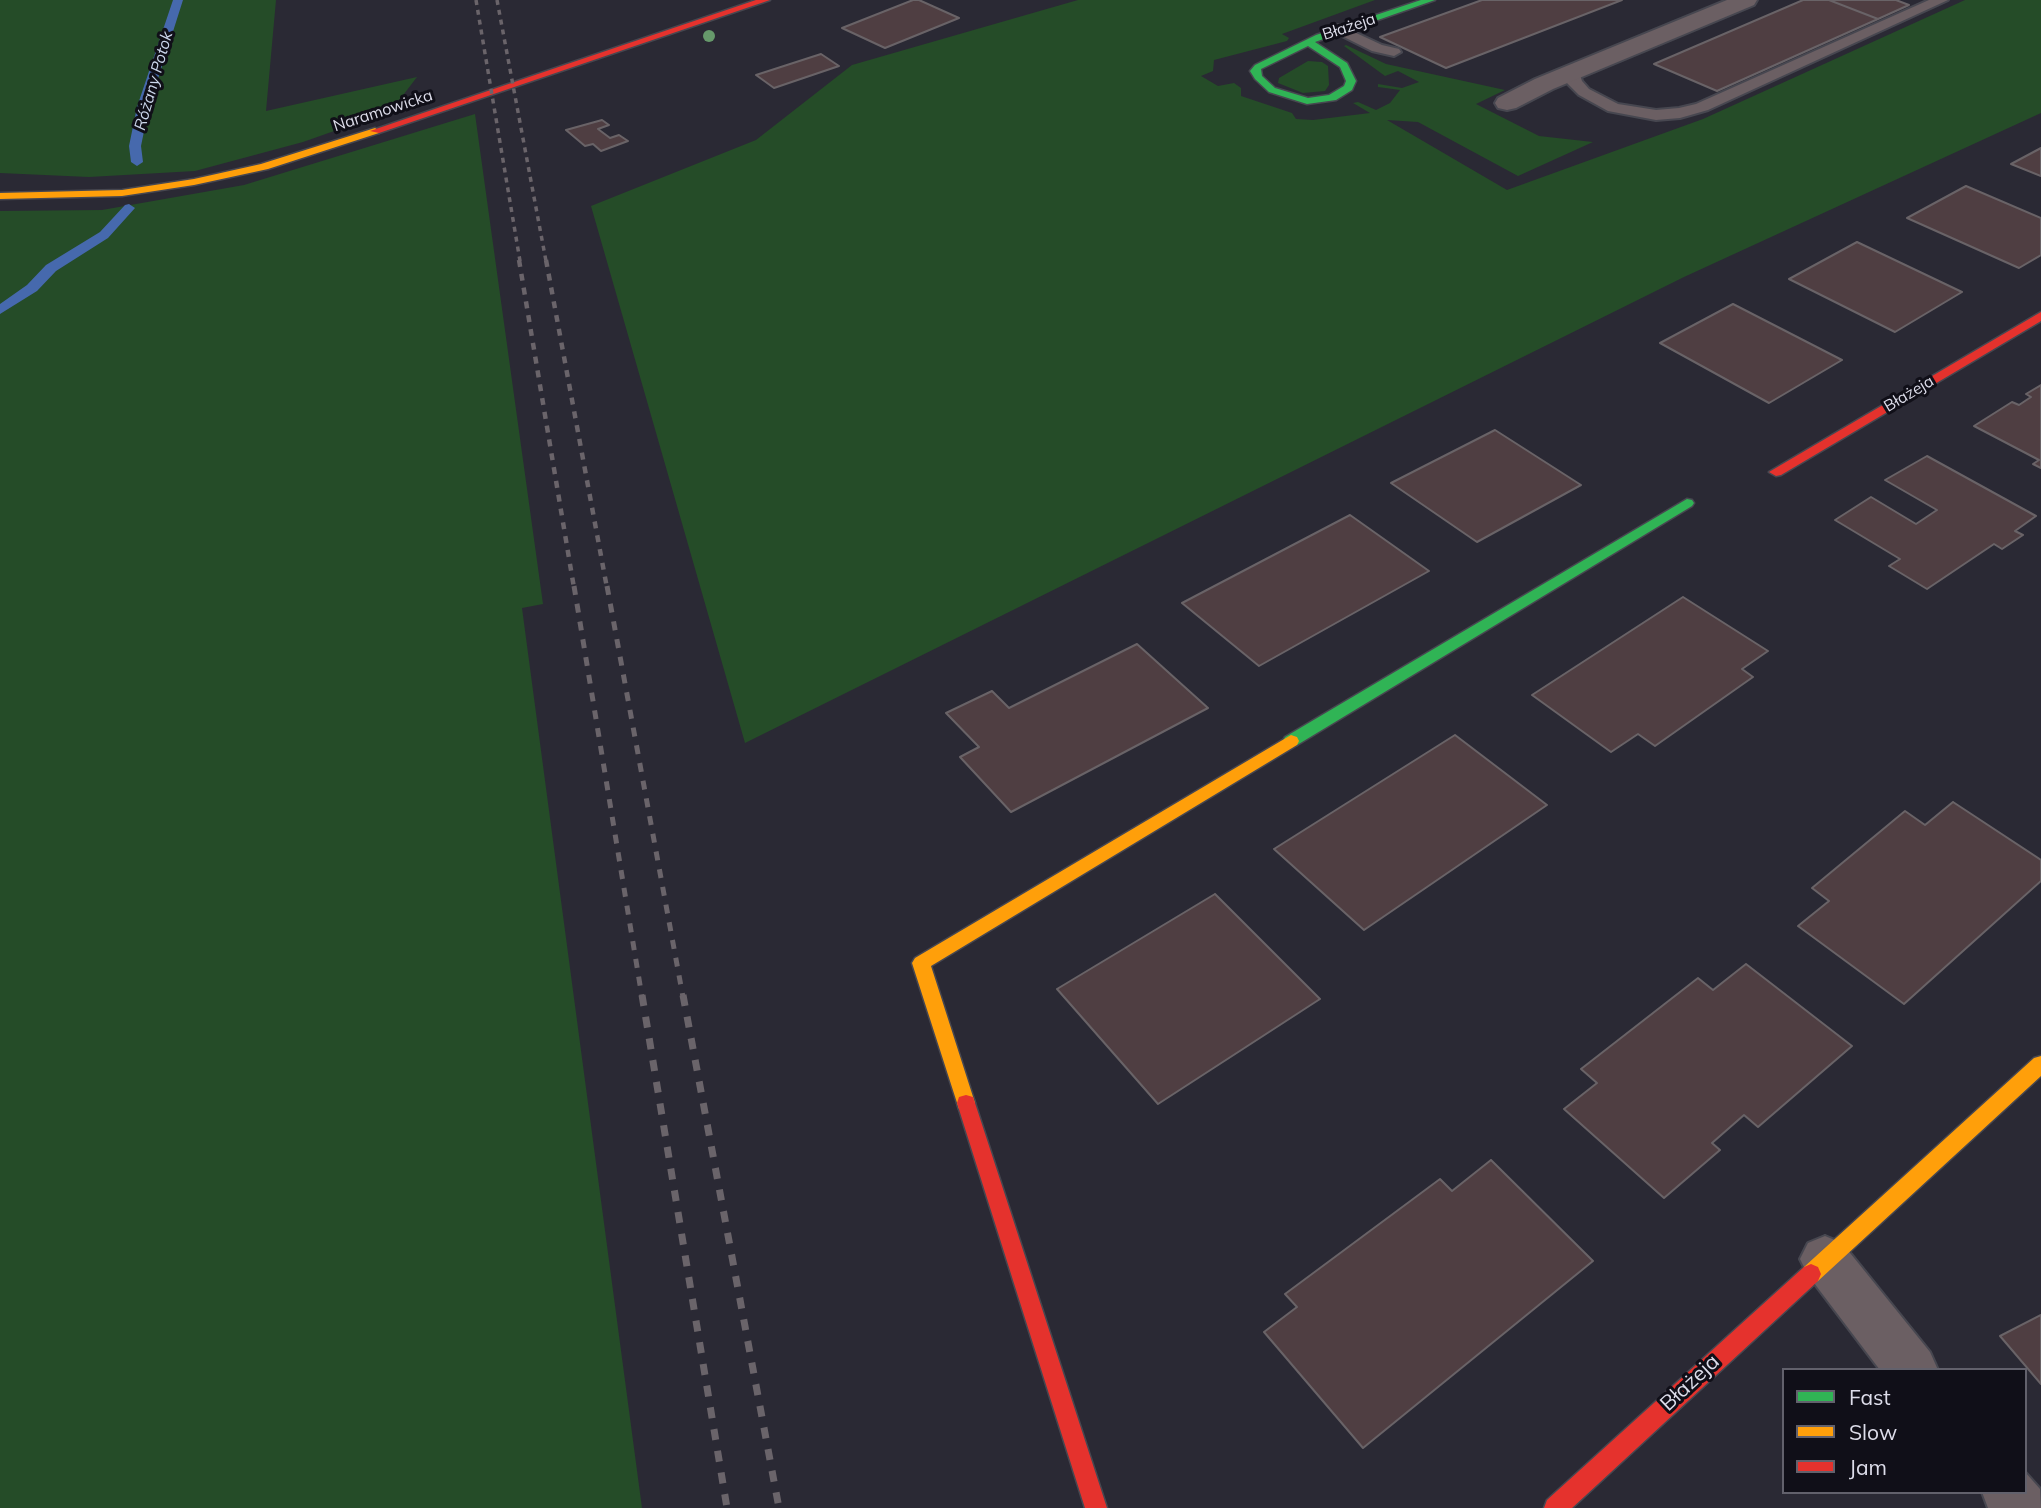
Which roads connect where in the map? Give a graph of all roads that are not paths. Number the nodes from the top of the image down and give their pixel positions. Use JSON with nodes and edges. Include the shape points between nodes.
{"nodes":[{"id":1,"x":765,"y":0,"type":"edge"},
{"id":2,"x":1430,"y":0,"type":"edge"},
{"id":3,"x":1746,"y":0,"type":"edge"},
{"id":4,"x":1941,"y":0,"type":"edge"},
{"id":5,"x":1339,"y":29,"type":"junction"},
{"id":6,"x":1308,"y":42,"type":"junction"},
{"id":7,"x":1394,"y":52,"type":"dead end"},
{"id":8,"x":1573,"y":72,"type":"junction"},
{"id":9,"x":1507,"y":103,"type":"dead end"},
{"id":10,"x":0,"y":196,"type":"edge"},
{"id":11,"x":2041,"y":316,"type":"edge"},
{"id":12,"x":1776,"y":472,"type":"dead end"},
{"id":13,"x":1687,"y":503,"type":"dead end"},
{"id":14,"x":2041,"y":1064,"type":"edge"},
{"id":15,"x":1825,"y":1259,"type":"junction"},
{"id":16,"x":1911,"y":1368,"type":"edge"},
{"id":17,"x":1096,"y":1508,"type":"edge"},
{"id":18,"x":1555,"y":1508,"type":"edge"}],
"edges":[{"from":1,"to":10,"type":"street","name":"Naramowicka","via":[[255,169],[122,193]]},
{"from":2,"to":5,"type":"street","name":"Błażeja"},
{"from":3,"to":8,"type":"street"},
{"from":4,"to":8,"type":"lane","via":[[1680,113],[1614,108],[1584,92],[1574,82]]},
{"from":5,"to":6,"type":"street","name":"Błażeja"},
{"from":5,"to":7,"type":"lane"},
{"from":6,"to":6,"type":"street","name":"Błażeja","via":[[1258,67],[1258,77],[1272,90],[1307,101],[1332,97],[1349,88],[1352,81],[1344,65]]},
{"from":8,"to":9,"type":"street"},
{"from":11,"to":12,"type":"street","name":"Błażeja"},
{"from":13,"to":17,"type":"street","via":[[921,963]]},
{"from":14,"to":15,"type":"street","name":"Błażeja"},
{"from":15,"to":16,"type":"street"},
{"from":15,"to":18,"type":"street","name":"Błażeja"}]}
